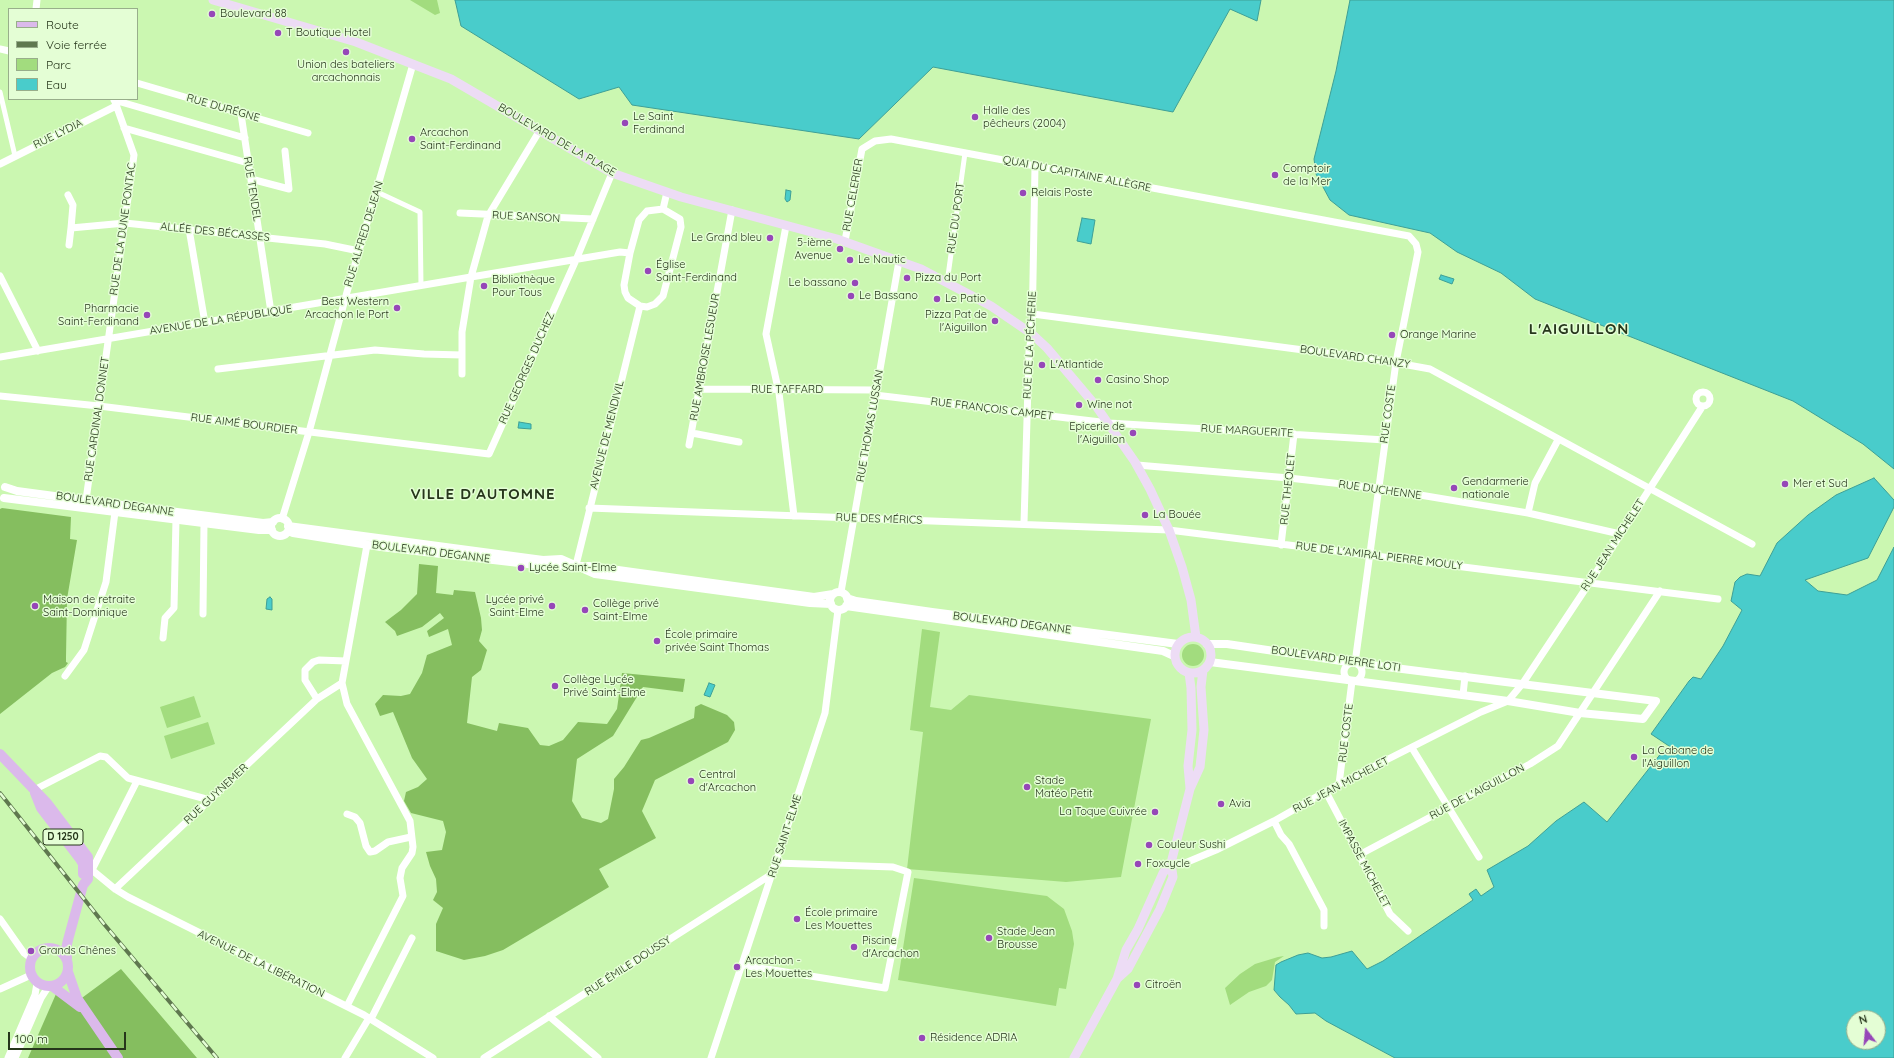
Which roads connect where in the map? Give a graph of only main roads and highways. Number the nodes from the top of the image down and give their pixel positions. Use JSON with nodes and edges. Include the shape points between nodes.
{"nodes":[{"id":1,"x":213,"y":0,"type":"edge"},
{"id":2,"x":1196,"y":637,"type":"junction"},
{"id":3,"x":1204,"y":670,"type":"junction"},
{"id":4,"x":1189,"y":673,"type":"junction"},
{"id":5,"x":0,"y":754,"type":"edge"},
{"id":6,"x":1190,"y":789,"type":"junction"},
{"id":7,"x":34,"y":790,"type":"junction"},
{"id":8,"x":83,"y":885,"type":"junction"},
{"id":9,"x":73,"y":921,"type":"junction"},
{"id":10,"x":50,"y":948,"type":"junction"},
{"id":11,"x":67,"y":958,"type":"junction"},
{"id":12,"x":68,"y":972,"type":"junction"},
{"id":13,"x":50,"y":986,"type":"junction"},
{"id":14,"x":84,"y":1010,"type":"junction"},
{"id":15,"x":118,"y":1058,"type":"edge"},
{"id":16,"x":1074,"y":1058,"type":"edge"}],
"edges":[{"from":1,"to":2,"type":"main road","name":"BOULEVARD DE LA PLAGE","via":[[356,42],[451,79],[612,172],[667,192],[845,241],[922,269],[991,306],[1032,334],[1068,372],[1109,423],[1137,465],[1169,530],[1182,567]]},
{"from":2,"to":3,"type":"main road","via":[[1207,644],[1211,656]]},
{"from":2,"to":4,"type":"main road","via":[[1186,638],[1178,644],[1174,656],[1177,666]]},
{"from":3,"to":4,"type":"main road"},
{"from":3,"to":6,"type":"main road","via":[[1201,687],[1204,730],[1200,767]]},
{"from":4,"to":6,"type":"main road","via":[[1192,730],[1188,766]]},
{"from":5,"to":7,"type":"main road","number":"D 1250"},
{"from":6,"to":16,"type":"main road","via":[[1171,863],[1163,873],[1126,950],[1117,979]]},
{"from":7,"to":8,"type":"main road","number":"D 1250","via":[[40,808],[83,864]]},
{"from":7,"to":8,"type":"main road","number":"D 1250","via":[[47,802],[88,856],[91,870]]},
{"from":8,"to":9,"type":"main road","number":"D 1250"},
{"from":9,"to":10,"type":"main road","number":"D 1250","via":[[63,937]]},
{"from":9,"to":11,"type":"main road","number":"D 1250","via":[[66,949]]},
{"from":10,"to":11,"type":"main road","via":[[60,951]]},
{"from":10,"to":13,"type":"main road","via":[[39,950],[32,959],[30,970],[34,979]]},
{"from":11,"to":12,"type":"main road"},
{"from":12,"to":13,"type":"main road","via":[[62,982]]},
{"from":12,"to":14,"type":"main road"},
{"from":13,"to":14,"type":"main road"},
{"from":14,"to":15,"type":"main road"}]}
